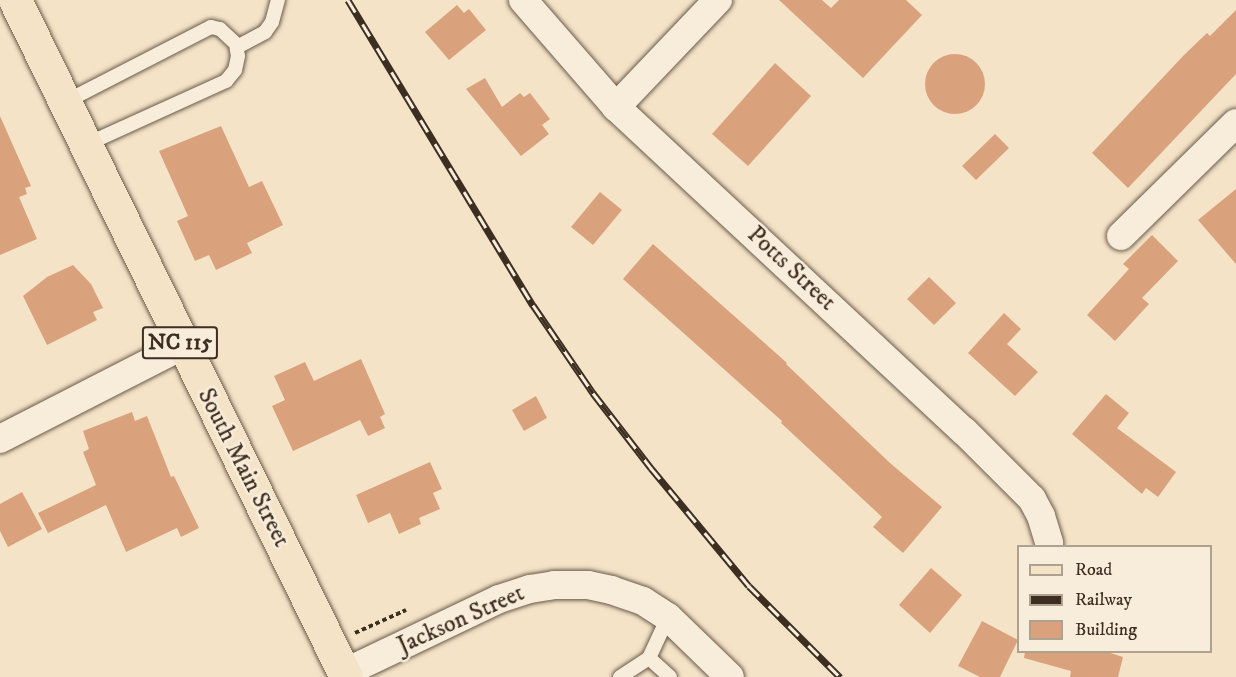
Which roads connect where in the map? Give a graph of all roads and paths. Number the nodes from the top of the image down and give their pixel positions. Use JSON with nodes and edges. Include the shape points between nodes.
{"nodes":[{"id":1,"x":278,"y":0,"type":"edge"},
{"id":2,"x":523,"y":0,"type":"edge"},
{"id":3,"x":718,"y":0,"type":"edge"},
{"id":4,"x":22,"y":4,"type":"edge"},
{"id":5,"x":237,"y":46,"type":"junction"},
{"id":6,"x":65,"y":103,"type":"junction"},
{"id":7,"x":615,"y":107,"type":"junction"},
{"id":8,"x":1236,"y":123,"type":"edge"},
{"id":9,"x":85,"y":145,"type":"junction"},
{"id":10,"x":1120,"y":236,"type":"dead end"},
{"id":11,"x":182,"y":346,"type":"junction"},
{"id":12,"x":0,"y":439,"type":"edge"},
{"id":13,"x":1049,"y":543,"type":"dead end"},
{"id":14,"x":668,"y":617,"type":"junction"},
{"id":15,"x":649,"y":658,"type":"junction"},
{"id":16,"x":345,"y":675,"type":"edge"},
{"id":17,"x":620,"y":677,"type":"edge"},
{"id":18,"x":670,"y":677,"type":"edge"},
{"id":19,"x":730,"y":677,"type":"edge"}],
"edges":[{"from":1,"to":5,"type":"lane","via":[[265,32]]},
{"from":2,"to":7,"type":"street","name":"Potts Street"},
{"from":3,"to":7,"type":"street"},
{"from":4,"to":6,"type":"main road","name":"South Main Street","number":"NC 115"},
{"from":5,"to":6,"type":"lane","via":[[220,29],[211,27]]},
{"from":5,"to":9,"type":"lane","via":[[235,70],[226,81]]},
{"from":6,"to":9,"type":"main road","name":"South Main Street","number":"NC 115"},
{"from":7,"to":13,"type":"street","name":"Potts Street","via":[[1032,499]]},
{"from":8,"to":10,"type":"street"},
{"from":9,"to":11,"type":"main road","name":"South Main Street","number":"NC 115"},
{"from":11,"to":12,"type":"street"},
{"from":11,"to":16,"type":"main road","name":"South Main Street","number":"NC 115"},
{"from":14,"to":15,"type":"lane"},
{"from":14,"to":16,"type":"street","name":"Jackson Street","via":[[643,601],[588,585],[530,589],[499,599]]},
{"from":14,"to":19,"type":"street","name":"Jackson Street"},
{"from":15,"to":17,"type":"lane"},
{"from":15,"to":18,"type":"lane"}]}
